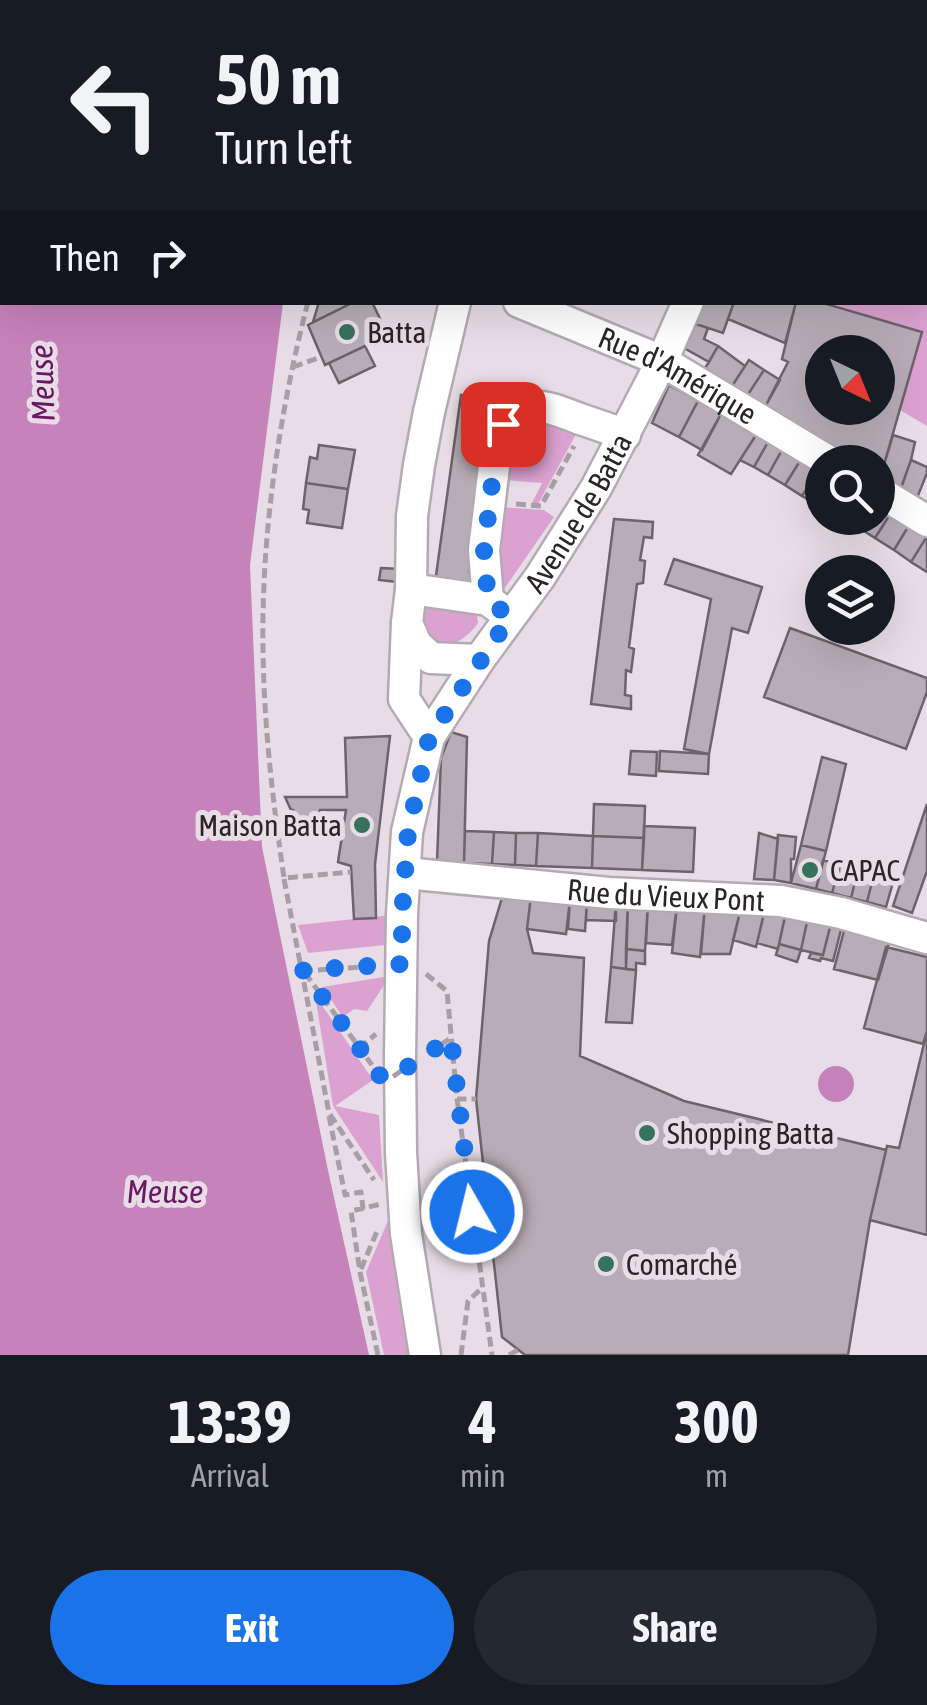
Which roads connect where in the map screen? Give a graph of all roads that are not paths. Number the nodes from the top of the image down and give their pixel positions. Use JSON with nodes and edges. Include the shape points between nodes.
{"nodes":[{"id":1,"x":454,"y":305,"type":"edge"},
{"id":2,"x":535,"y":305,"type":"edge"},
{"id":3,"x":687,"y":305,"type":"edge"},
{"id":4,"x":662,"y":361,"type":"junction"},
{"id":5,"x":625,"y":434,"type":"junction"},
{"id":6,"x":805,"y":447,"type":"edge"},
{"id":7,"x":895,"y":501,"type":"edge"},
{"id":8,"x":927,"y":521,"type":"edge"},
{"id":9,"x":411,"y":589,"type":"junction"},
{"id":10,"x":499,"y":609,"type":"junction"},
{"id":11,"x":407,"y":624,"type":"junction"},
{"id":12,"x":479,"y":660,"type":"junction"},
{"id":13,"x":429,"y":738,"type":"junction"},
{"id":14,"x":404,"y":873,"type":"junction"},
{"id":15,"x":927,"y":938,"type":"edge"},
{"id":16,"x":425,"y":1355,"type":"edge"}],
"edges":[{"from":1,"to":9,"type":"street","via":[[418,464]]},
{"from":2,"to":4,"type":"street","name":"Rue d'Amérique"},
{"from":3,"to":4,"type":"street","name":"Avenue de Batta"},
{"from":4,"to":5,"type":"street","name":"Avenue de Batta"},
{"from":4,"to":6,"type":"street","name":"Rue d'Amérique"},
{"from":5,"to":10,"type":"street","name":"Avenue de Batta","via":[[540,577]]},
{"from":5,"to":10,"type":"street","via":[[538,406],[514,413],[498,433],[484,550]]},
{"from":7,"to":8,"type":"street"},
{"from":9,"to":10,"type":"street"},
{"from":9,"to":11,"type":"street"},
{"from":10,"to":12,"type":"street","name":"Avenue de Batta"},
{"from":11,"to":12,"type":"street","via":[[431,658]]},
{"from":11,"to":13,"type":"street","via":[[404,699]]},
{"from":12,"to":13,"type":"street","name":"Avenue de Batta"},
{"from":13,"to":14,"type":"street","name":"Avenue de Batta"},
{"from":14,"to":15,"type":"street","name":"Rue du Vieux Pont","via":[[781,901]]},
{"from":14,"to":16,"type":"street","name":"Avenue de Batta","via":[[402,914],[413,969],[401,1154]]}]}
